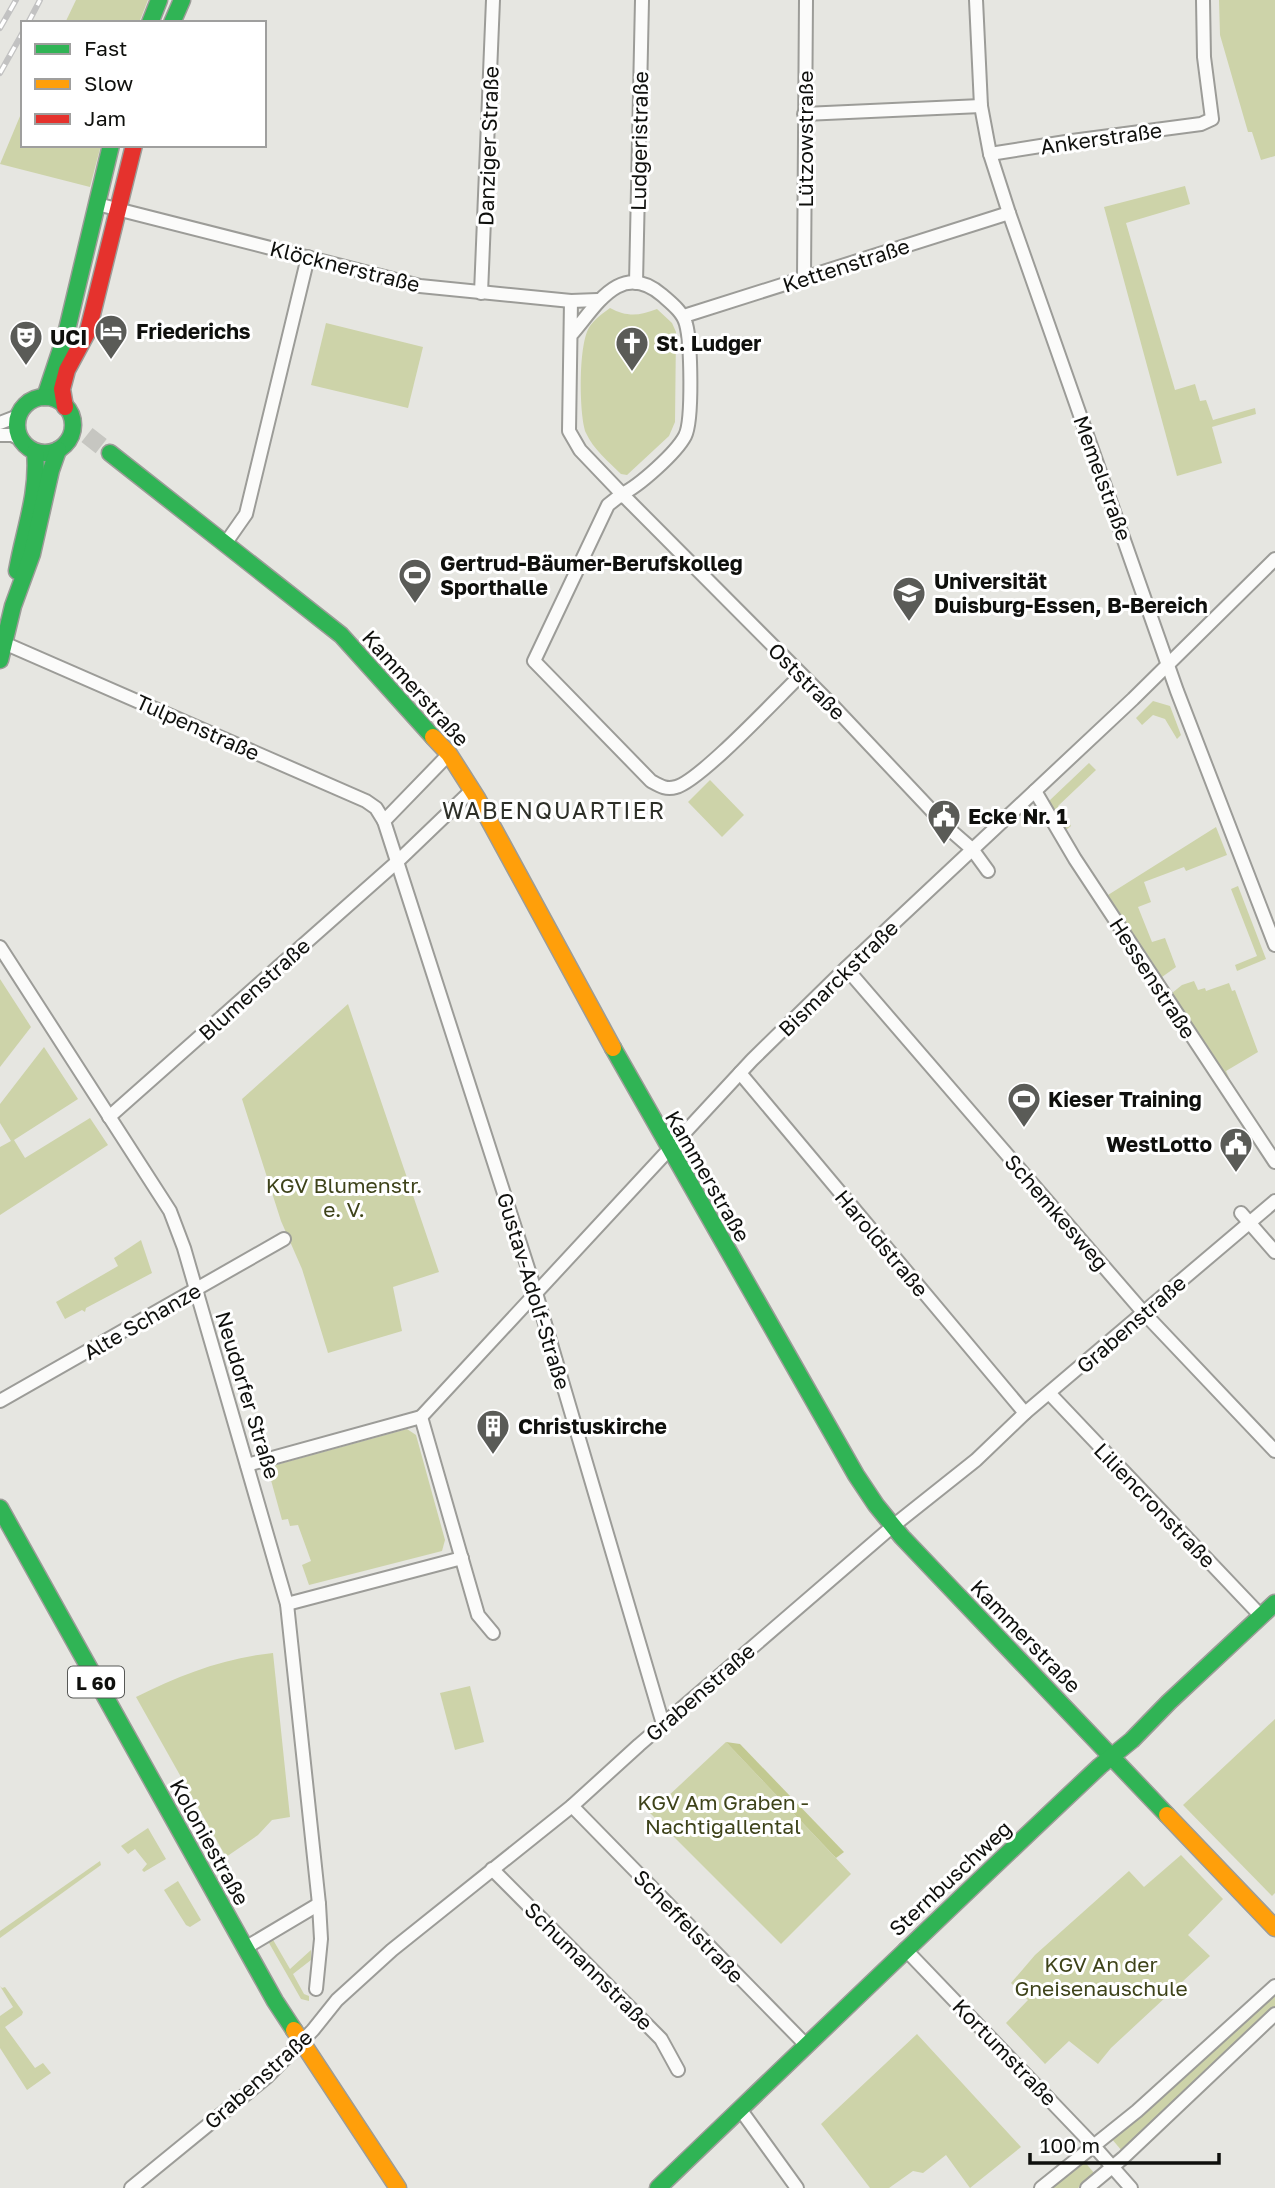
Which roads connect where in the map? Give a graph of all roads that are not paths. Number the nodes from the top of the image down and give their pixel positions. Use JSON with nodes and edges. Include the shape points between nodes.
{"nodes":[{"id":1,"x":159,"y":0,"type":"edge"},
{"id":2,"x":182,"y":0,"type":"edge"},
{"id":3,"x":493,"y":0,"type":"edge"},
{"id":4,"x":642,"y":0,"type":"edge"},
{"id":5,"x":806,"y":0,"type":"edge"},
{"id":6,"x":976,"y":0,"type":"edge"},
{"id":7,"x":1203,"y":0,"type":"edge"},
{"id":8,"x":151,"y":21,"type":"edge"},
{"id":9,"x":173,"y":21,"type":"edge"},
{"id":10,"x":981,"y":106,"type":"junction"},
{"id":11,"x":804,"y":114,"type":"junction"},
{"id":12,"x":111,"y":147,"type":"edge"},
{"id":13,"x":134,"y":147,"type":"edge"},
{"id":14,"x":990,"y":154,"type":"junction"},
{"id":15,"x":97,"y":204,"type":"junction"},
{"id":16,"x":118,"y":209,"type":"junction"},
{"id":17,"x":1009,"y":213,"type":"junction"},
{"id":18,"x":308,"y":257,"type":"junction"},
{"id":19,"x":804,"y":278,"type":"junction"},
{"id":20,"x":636,"y":283,"type":"junction"},
{"id":21,"x":481,"y":293,"type":"junction"},
{"id":22,"x":598,"y":300,"type":"junction"},
{"id":23,"x":571,"y":301,"type":"junction"},
{"id":24,"x":684,"y":316,"type":"junction"},
{"id":25,"x":571,"y":335,"type":"junction"},
{"id":26,"x":45,"y":397,"type":"junction"},
{"id":27,"x":65,"y":407,"type":"junction"},
{"id":28,"x":18,"y":416,"type":"junction"},
{"id":29,"x":0,"y":423,"type":"edge"},
{"id":30,"x":0,"y":435,"type":"edge"},
{"id":31,"x":20,"y":439,"type":"junction"},
{"id":32,"x":58,"y":450,"type":"junction"},
{"id":33,"x":35,"y":452,"type":"junction"},
{"id":34,"x":110,"y":453,"type":"tunnel mouth"},
{"id":35,"x":622,"y":495,"type":"junction"},
{"id":36,"x":225,"y":544,"type":"junction"},
{"id":37,"x":1275,"y":559,"type":"edge"},
{"id":38,"x":13,"y":606,"type":"junction"},
{"id":39,"x":5,"y":643,"type":"junction"},
{"id":40,"x":0,"y":660,"type":"edge"},
{"id":41,"x":1168,"y":663,"type":"junction"},
{"id":42,"x":801,"y":675,"type":"junction"},
{"id":43,"x":449,"y":754,"type":"junction"},
{"id":44,"x":472,"y":790,"type":"junction"},
{"id":45,"x":1035,"y":791,"type":"junction"},
{"id":46,"x":384,"y":821,"type":"junction"},
{"id":47,"x":972,"y":849,"type":"junction"},
{"id":48,"x":398,"y":861,"type":"junction"},
{"id":49,"x":988,"y":871,"type":"dead end"},
{"id":50,"x":1275,"y":945,"type":"edge"},
{"id":51,"x":0,"y":947,"type":"edge"},
{"id":52,"x":846,"y":968,"type":"junction"},
{"id":53,"x":740,"y":1073,"type":"junction"},
{"id":54,"x":109,"y":1117,"type":"junction"},
{"id":55,"x":669,"y":1149,"type":"junction"},
{"id":56,"x":1275,"y":1161,"type":"edge"},
{"id":57,"x":1275,"y":1201,"type":"edge"},
{"id":58,"x":1245,"y":1219,"type":"junction"},
{"id":59,"x":284,"y":1239,"type":"dead end"},
{"id":60,"x":1275,"y":1252,"type":"edge"},
{"id":61,"x":195,"y":1290,"type":"junction"},
{"id":62,"x":536,"y":1293,"type":"junction"},
{"id":63,"x":1143,"y":1312,"type":"junction"},
{"id":64,"x":1050,"y":1394,"type":"junction"},
{"id":65,"x":0,"y":1401,"type":"edge"},
{"id":66,"x":1025,"y":1413,"type":"junction"},
{"id":67,"x":421,"y":1417,"type":"junction"},
{"id":68,"x":1275,"y":1451,"type":"edge"},
{"id":69,"x":247,"y":1465,"type":"junction"},
{"id":70,"x":0,"y":1508,"type":"edge"},
{"id":71,"x":893,"y":1526,"type":"junction"},
{"id":72,"x":462,"y":1558,"type":"junction"},
{"id":73,"x":287,"y":1604,"type":"junction"},
{"id":74,"x":1275,"y":1604,"type":"edge"},
{"id":75,"x":1261,"y":1616,"type":"junction"},
{"id":76,"x":493,"y":1633,"type":"dead end"},
{"id":77,"x":663,"y":1724,"type":"junction"},
{"id":78,"x":1112,"y":1757,"type":"junction"},
{"id":79,"x":572,"y":1807,"type":"junction"},
{"id":80,"x":492,"y":1869,"type":"junction"},
{"id":81,"x":319,"y":1904,"type":"junction"},
{"id":82,"x":1275,"y":1928,"type":"edge"},
{"id":83,"x":245,"y":1948,"type":"junction"},
{"id":84,"x":905,"y":1949,"type":"junction"},
{"id":85,"x":1275,"y":1986,"type":"edge"},
{"id":86,"x":316,"y":1989,"type":"dead end"},
{"id":87,"x":1275,"y":2014,"type":"edge"},
{"id":88,"x":302,"y":2042,"type":"junction"},
{"id":89,"x":806,"y":2045,"type":"junction"},
{"id":90,"x":678,"y":2070,"type":"dead end"},
{"id":91,"x":740,"y":2109,"type":"junction"},
{"id":92,"x":1093,"y":2145,"type":"junction"},
{"id":93,"x":1112,"y":2167,"type":"junction"},
{"id":94,"x":131,"y":2188,"type":"edge"},
{"id":95,"x":398,"y":2188,"type":"edge"},
{"id":96,"x":658,"y":2188,"type":"edge"},
{"id":97,"x":797,"y":2188,"type":"edge"},
{"id":98,"x":1041,"y":2188,"type":"edge"},
{"id":99,"x":1087,"y":2188,"type":"edge"},
{"id":100,"x":1131,"y":2188,"type":"edge"}],
"edges":[{"from":1,"to":8,"type":"street"},
{"from":2,"to":9,"type":"street"},
{"from":3,"to":21,"type":"street","name":"Danziger Straße"},
{"from":4,"to":20,"type":"street","name":"Ludgeristraße"},
{"from":5,"to":11,"type":"street","name":"Lützowstraße"},
{"from":6,"to":10,"type":"street","name":"Memelstraße"},
{"from":7,"to":14,"type":"street","name":"Ankerstraße","via":[[1212,119]]},
{"from":10,"to":11,"type":"street"},
{"from":10,"to":14,"type":"street","name":"Memelstraße"},
{"from":11,"to":19,"type":"street","name":"Lützowstraße"},
{"from":12,"to":15,"type":"street"},
{"from":13,"to":16,"type":"street"},
{"from":14,"to":17,"type":"street","name":"Memelstraße"},
{"from":15,"to":16,"type":"street","name":"Klöcknerstraße"},
{"from":15,"to":26,"type":"street","via":[[66,334]]},
{"from":16,"to":18,"type":"street","name":"Klöcknerstraße"},
{"from":16,"to":27,"type":"street","via":[[88,331],[67,370],[62,389]]},
{"from":17,"to":19,"type":"street","name":"Kettenstraße"},
{"from":17,"to":41,"type":"street","name":"Memelstraße"},
{"from":18,"to":21,"type":"street","name":"Klöcknerstraße","via":[[420,286]]},
{"from":18,"to":36,"type":"street","via":[[246,514]]},
{"from":19,"to":24,"type":"street","name":"Kettenstraße"},
{"from":20,"to":22,"type":"street","via":[[612,288]]},
{"from":20,"to":24,"type":"street","via":[[660,293]]},
{"from":21,"to":23,"type":"street","name":"Klöcknerstraße"},
{"from":22,"to":23,"type":"street","name":"Klöcknerstraße"},
{"from":22,"to":25,"type":"street"},
{"from":23,"to":25,"type":"street"},
{"from":24,"to":35,"type":"street","via":[[689,344],[685,436],[635,488]]},
{"from":25,"to":35,"type":"street","via":[[569,431],[580,450]]},
{"from":26,"to":27,"type":"street"},
{"from":26,"to":28,"type":"street","via":[[29,402]]},
{"from":27,"to":32,"type":"street","via":[[79,433]]},
{"from":28,"to":29,"type":"street"},
{"from":28,"to":31,"type":"street"},
{"from":30,"to":31,"type":"street"},
{"from":31,"to":33,"type":"street"},
{"from":32,"to":33,"type":"street"},
{"from":32,"to":38,"type":"street","via":[[32,554]]},
{"from":33,"to":38,"type":"street","via":[[38,469]]},
{"from":34,"to":36,"type":"street","name":"Kammerstraße"},
{"from":35,"to":42,"type":"street","name":"Oststraße"},
{"from":35,"to":42,"type":"street","via":[[608,505],[534,662],[651,781],[665,789],[678,787],[704,769]]},
{"from":36,"to":43,"type":"street","name":"Kammerstraße","via":[[341,635]]},
{"from":37,"to":41,"type":"street","name":"Bismarckstraße"},
{"from":38,"to":39,"type":"street"},
{"from":39,"to":40,"type":"street"},
{"from":39,"to":46,"type":"street","name":"Tulpenstraße","via":[[366,801]]},
{"from":41,"to":45,"type":"street","name":"Bismarckstraße"},
{"from":41,"to":50,"type":"street","name":"Memelstraße"},
{"from":42,"to":47,"type":"street","name":"Oststraße"},
{"from":43,"to":44,"type":"street","name":"Kammerstraße"},
{"from":43,"to":46,"type":"street"},
{"from":44,"to":48,"type":"street","name":"Blumenstraße"},
{"from":44,"to":55,"type":"street","name":"Kammerstraße"},
{"from":45,"to":47,"type":"street","name":"Bismarckstraße"},
{"from":45,"to":56,"type":"street","name":"Hessenstraße","via":[[1089,881]]},
{"from":46,"to":48,"type":"street"},
{"from":47,"to":49,"type":"street","name":"Oststraße"},
{"from":47,"to":52,"type":"street","name":"Bismarckstraße"},
{"from":48,"to":54,"type":"street","name":"Blumenstraße"},
{"from":48,"to":62,"type":"street","name":"Gustav-Adolf-Straße"},
{"from":51,"to":54,"type":"street","name":"Neudorfer Straße"},
{"from":52,"to":53,"type":"street","name":"Bismarckstraße"},
{"from":52,"to":63,"type":"street","name":"Schemkesweg"},
{"from":53,"to":55,"type":"street","name":"Bismarckstraße"},
{"from":53,"to":66,"type":"street","name":"Haroldstraße"},
{"from":54,"to":61,"type":"street","name":"Neudorfer Straße","via":[[170,1211]]},
{"from":55,"to":62,"type":"street","name":"Bismarckstraße"},
{"from":55,"to":71,"type":"street","name":"Kammerstraße","via":[[856,1475]]},
{"from":57,"to":58,"type":"street","name":"Grabenstraße"},
{"from":58,"to":60,"type":"street"},
{"from":58,"to":63,"type":"street","name":"Grabenstraße"},
{"from":59,"to":61,"type":"street","name":"Alte Schanze"},
{"from":61,"to":65,"type":"street","name":"Alte Schanze"},
{"from":61,"to":69,"type":"street","name":"Neudorfer Straße"},
{"from":62,"to":67,"type":"street","name":"Bismarckstraße"},
{"from":62,"to":77,"type":"street","name":"Gustav-Adolf-Straße"},
{"from":63,"to":64,"type":"street","name":"Grabenstraße"},
{"from":63,"to":68,"type":"street","name":"Schemkesweg"},
{"from":64,"to":66,"type":"street","name":"Grabenstraße"},
{"from":64,"to":75,"type":"street","name":"Liliencronstraße"},
{"from":66,"to":71,"type":"street","name":"Grabenstraße","via":[[976,1460]]},
{"from":67,"to":69,"type":"street"},
{"from":67,"to":72,"type":"street"},
{"from":69,"to":73,"type":"street","name":"Neudorfer Straße"},
{"from":70,"to":83,"type":"street","name":"Koloniestraße","number":"L 60"},
{"from":71,"to":77,"type":"street","name":"Grabenstraße"},
{"from":71,"to":78,"type":"street","name":"Kammerstraße"},
{"from":72,"to":73,"type":"street"},
{"from":72,"to":76,"type":"street","via":[[478,1615]]},
{"from":73,"to":81,"type":"street","name":"Neudorfer Straße"},
{"from":74,"to":75,"type":"street","name":"Sternbuschweg"},
{"from":75,"to":78,"type":"street","name":"Sternbuschweg"},
{"from":77,"to":79,"type":"street","name":"Grabenstraße"},
{"from":78,"to":82,"type":"street","name":"Kammerstraße"},
{"from":78,"to":84,"type":"street","name":"Sternbuschweg"},
{"from":79,"to":80,"type":"street","name":"Grabenstraße"},
{"from":79,"to":89,"type":"street","name":"Scheffelstraße"},
{"from":80,"to":88,"type":"street","name":"Grabenstraße","via":[[337,2000]]},
{"from":80,"to":90,"type":"street","name":"Schumannstraße","via":[[662,2039]]},
{"from":81,"to":83,"type":"street"},
{"from":81,"to":86,"type":"street","name":"Neudorfer Straße"},
{"from":83,"to":88,"type":"street","name":"Koloniestraße","number":"L 60"},
{"from":84,"to":89,"type":"street","name":"Sternbuschweg"},
{"from":84,"to":92,"type":"street","name":"Kortumstraße"},
{"from":85,"to":92,"type":"street"},
{"from":87,"to":93,"type":"street"},
{"from":88,"to":94,"type":"street","name":"Grabenstraße","via":[[268,2076]]},
{"from":88,"to":95,"type":"street","name":"Koloniestraße","number":"L 60"},
{"from":89,"to":91,"type":"street","name":"Sternbuschweg"},
{"from":91,"to":96,"type":"street","name":"Sternbuschweg"},
{"from":91,"to":97,"type":"street"},
{"from":92,"to":93,"type":"street","name":"Kortumstraße"},
{"from":92,"to":98,"type":"street"},
{"from":93,"to":99,"type":"street"},
{"from":93,"to":100,"type":"street","name":"Kortumstraße"}]}
